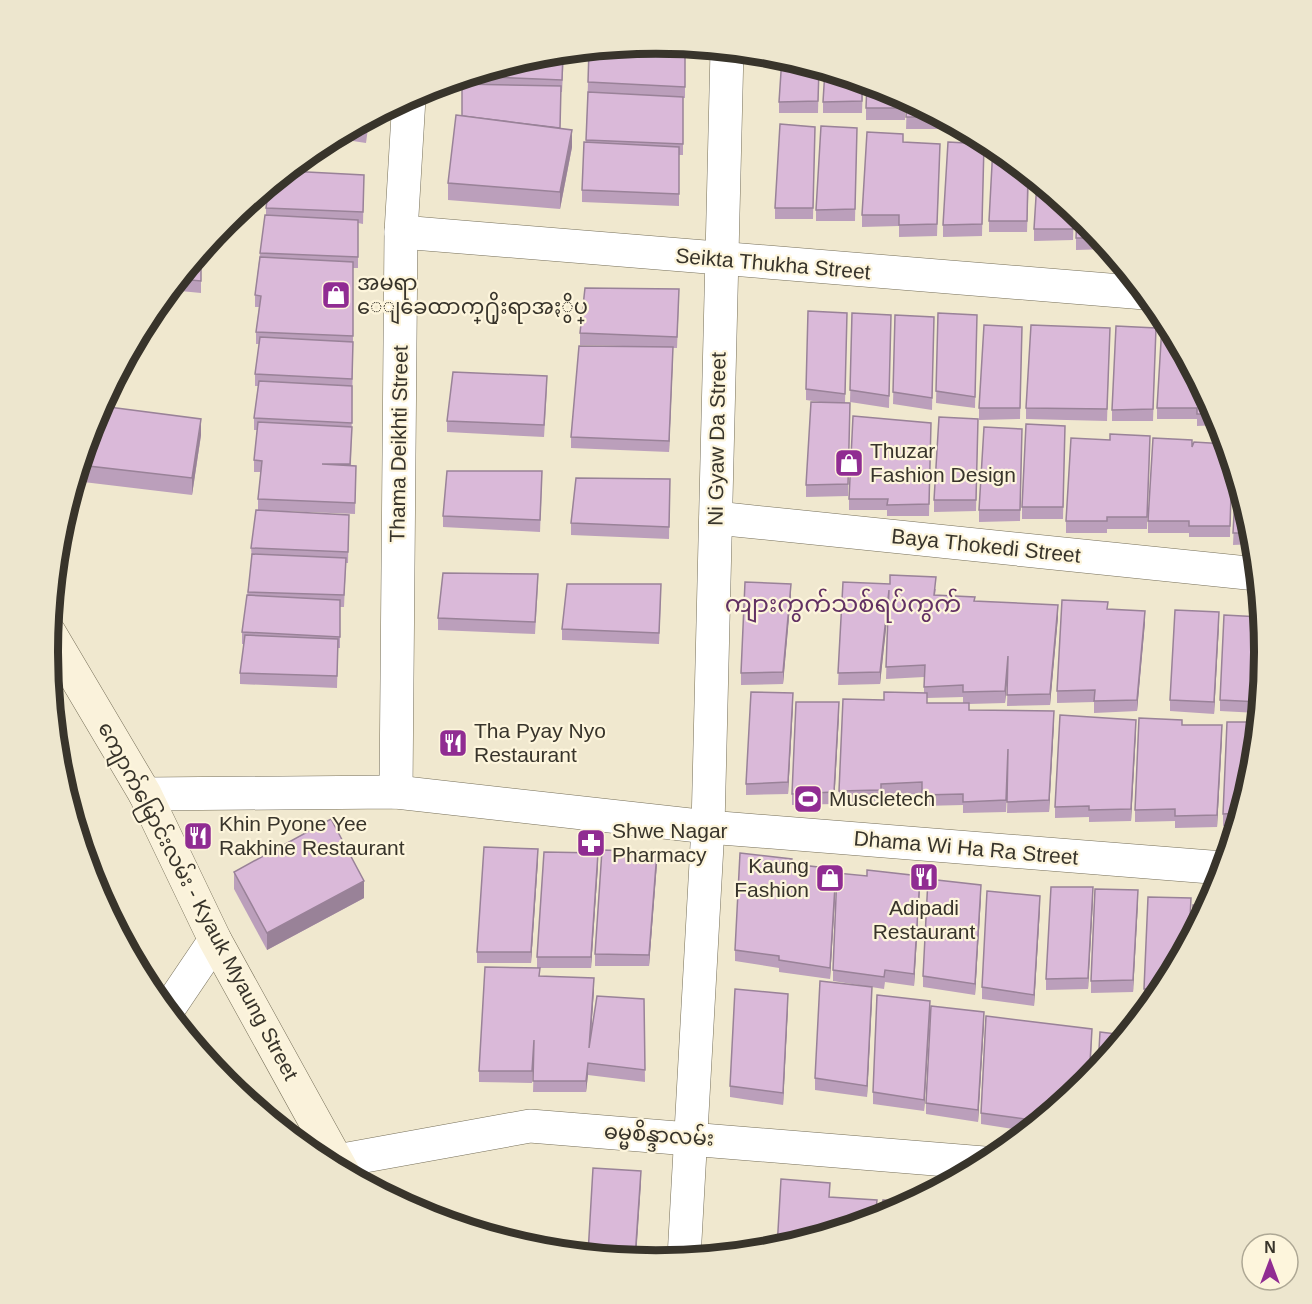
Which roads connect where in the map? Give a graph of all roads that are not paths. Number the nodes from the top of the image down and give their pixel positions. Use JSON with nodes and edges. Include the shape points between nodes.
{"nodes":[{"id":1,"x":727,"y":58,"type":"edge"},
{"id":2,"x":408,"y":109,"type":"edge"},
{"id":3,"x":401,"y":232,"type":"junction"},
{"id":4,"x":722,"y":260,"type":"junction"},
{"id":5,"x":1133,"y":292,"type":"edge"},
{"id":6,"x":716,"y":518,"type":"junction"},
{"id":7,"x":1249,"y":573,"type":"edge"},
{"id":8,"x":58,"y":646,"type":"edge"},
{"id":9,"x":396,"y":792,"type":"junction"},
{"id":10,"x":145,"y":794,"type":"junction"},
{"id":11,"x":708,"y":827,"type":"junction"},
{"id":12,"x":1213,"y":867,"type":"edge"},
{"id":13,"x":215,"y":940,"type":"junction"},
{"id":14,"x":173,"y":1003,"type":"edge"},
{"id":15,"x":689,"y":1137,"type":"junction"},
{"id":16,"x":334,"y":1155,"type":"edge"},
{"id":17,"x":968,"y":1162,"type":"edge"},
{"id":18,"x":348,"y":1164,"type":"edge"},
{"id":19,"x":684,"y":1249,"type":"edge"}],
"edges":[{"from":1,"to":4,"type":"street","name":"Ni Gyaw Da Street"},
{"from":2,"to":3,"type":"street","name":"Thama Deikhti Street"},
{"from":3,"to":4,"type":"street","name":"Seikta Thukha Street"},
{"from":3,"to":9,"type":"street","name":"Thama Deikhti Street"},
{"from":4,"to":5,"type":"street","name":"Seikta Thukha Street"},
{"from":4,"to":6,"type":"street","name":"Ni Gyaw Da Street"},
{"from":6,"to":7,"type":"street","name":"Baya Thokedi Street"},
{"from":6,"to":11,"type":"street","name":"Ni Gyaw Da Street"},
{"from":8,"to":10,"type":"street","name":"ကျောက်မြောင်းလမ်း - Kyauk Myaung Street"},
{"from":9,"to":10,"type":"street","name":"Dhama Wi Ha Ra Street"},
{"from":9,"to":11,"type":"street","name":"Dhama Wi Ha Ra Street"},
{"from":10,"to":13,"type":"street","name":"ကျောက်မြောင်းလမ်း - Kyauk Myaung Street"},
{"from":11,"to":12,"type":"street","name":"Dhama Wi Ha Ra Street"},
{"from":11,"to":15,"type":"street","name":"Ni Gyaw Da Street"},
{"from":13,"to":14,"type":"street"},
{"from":13,"to":16,"type":"street","name":"ကျောက်မြောင်းလမ်း - Kyauk Myaung Street"},
{"from":15,"to":17,"type":"street","name":"ဓမ္မစိန္ဒာလမ်း"},
{"from":15,"to":18,"type":"street","name":"ဓမ္မစိန္ဒာလမ်း","via":[[530,1126]]},
{"from":15,"to":19,"type":"street","name":"Ni Gyaw Da Street"}]}
